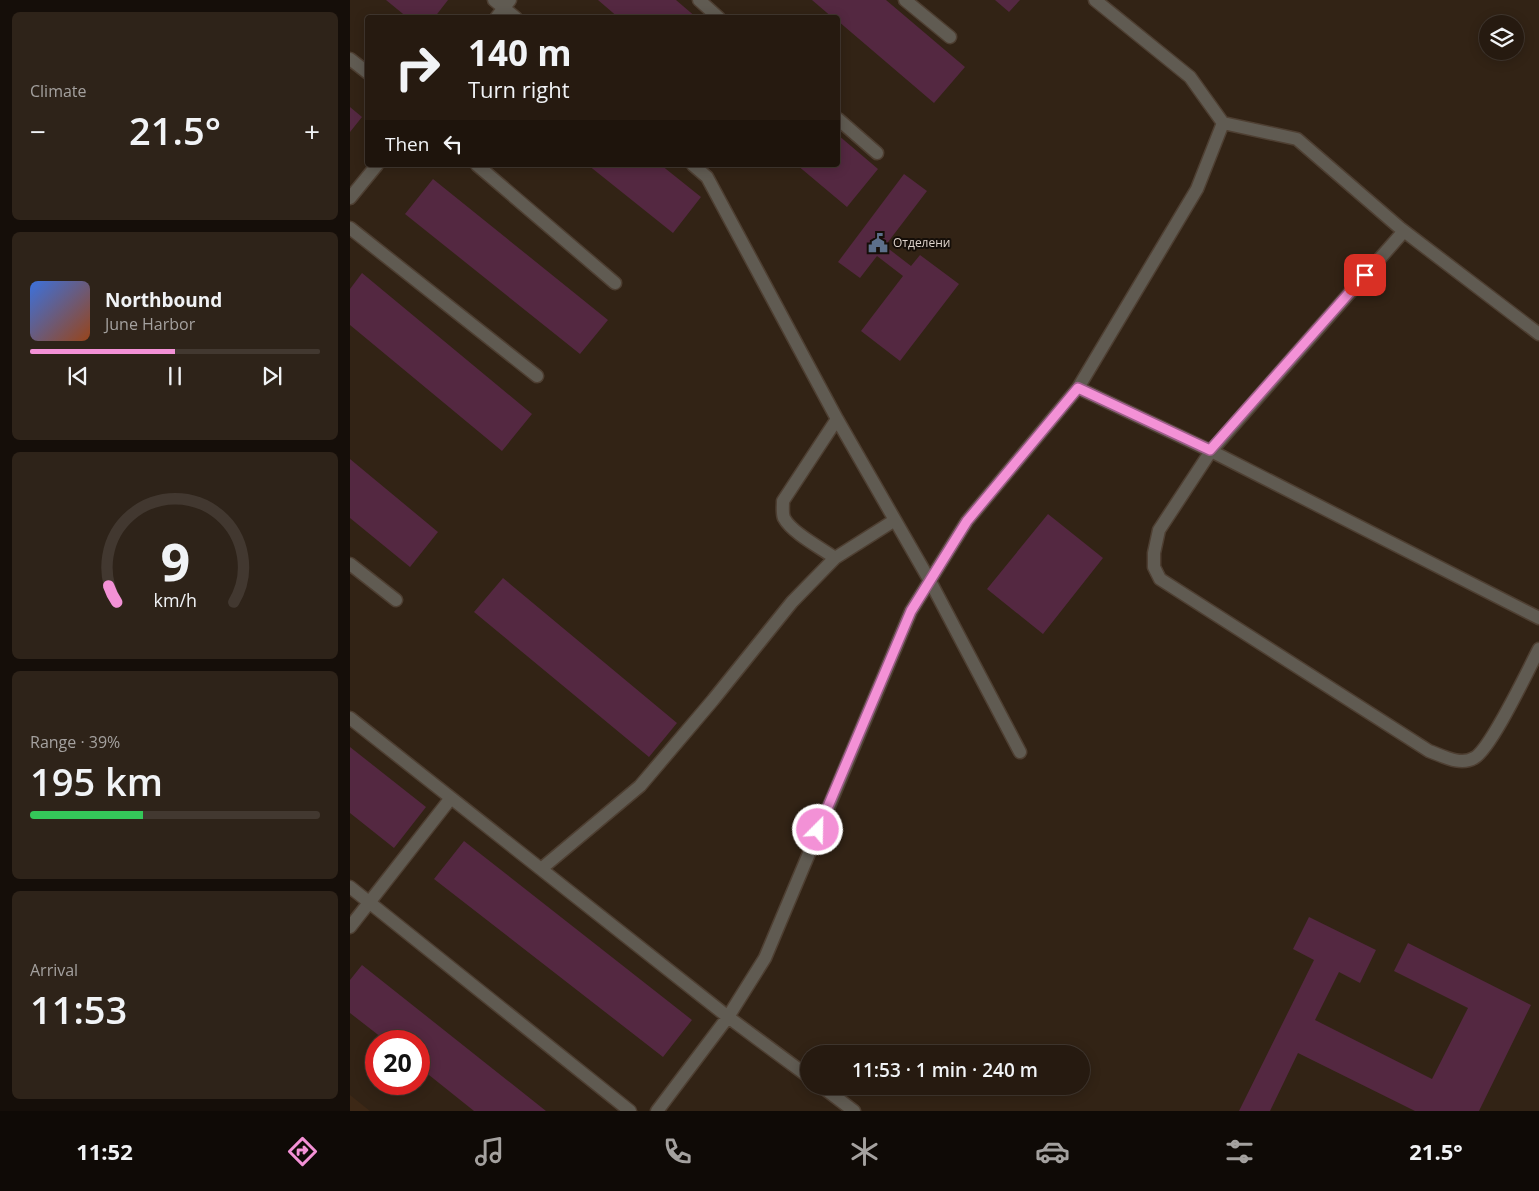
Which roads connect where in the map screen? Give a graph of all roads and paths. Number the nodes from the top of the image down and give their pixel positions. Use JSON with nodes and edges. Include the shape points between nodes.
{"nodes":[{"id":1,"x":699,"y":0,"type":"edge"},
{"id":2,"x":905,"y":0,"type":"edge"},
{"id":3,"x":1095,"y":0,"type":"edge"},
{"id":4,"x":501,"y":6,"type":"edge"},
{"id":5,"x":512,"y":15,"type":"edge"},
{"id":6,"x":716,"y":15,"type":"edge"},
{"id":7,"x":950,"y":37,"type":"dead end"},
{"id":8,"x":350,"y":59,"type":"edge"},
{"id":9,"x":365,"y":71,"type":"edge"},
{"id":10,"x":840,"y":121,"type":"edge"},
{"id":11,"x":1223,"y":123,"type":"junction"},
{"id":12,"x":877,"y":153,"type":"dead end"},
{"id":13,"x":375,"y":167,"type":"edge"},
{"id":14,"x":479,"y":167,"type":"edge"},
{"id":15,"x":695,"y":167,"type":"edge"},
{"id":16,"x":350,"y":198,"type":"edge"},
{"id":17,"x":350,"y":228,"type":"edge"},
{"id":18,"x":1404,"y":231,"type":"junction"},
{"id":19,"x":615,"y":283,"type":"dead end"},
{"id":20,"x":1539,"y":334,"type":"edge"},
{"id":21,"x":537,"y":376,"type":"dead end"},
{"id":22,"x":1078,"y":388,"type":"junction"},
{"id":23,"x":838,"y":419,"type":"junction"},
{"id":24,"x":1210,"y":450,"type":"junction"},
{"id":25,"x":895,"y":520,"type":"junction"},
{"id":26,"x":835,"y":558,"type":"junction"},
{"id":27,"x":350,"y":564,"type":"edge"},
{"id":28,"x":930,"y":581,"type":"junction"},
{"id":29,"x":396,"y":600,"type":"dead end"},
{"id":30,"x":1539,"y":618,"type":"edge"},
{"id":31,"x":1539,"y":649,"type":"edge"},
{"id":32,"x":350,"y":718,"type":"edge"},
{"id":33,"x":1020,"y":752,"type":"dead end"},
{"id":34,"x":452,"y":798,"type":"junction"},
{"id":35,"x":541,"y":869,"type":"junction"},
{"id":36,"x":350,"y":887,"type":"edge"},
{"id":37,"x":369,"y":903,"type":"junction"},
{"id":38,"x":350,"y":927,"type":"edge"},
{"id":39,"x":728,"y":1017,"type":"junction"},
{"id":40,"x":800,"y":1070,"type":"edge"},
{"id":41,"x":833,"y":1095,"type":"edge"},
{"id":42,"x":630,"y":1111,"type":"edge"},
{"id":43,"x":657,"y":1111,"type":"edge"},
{"id":44,"x":854,"y":1111,"type":"edge"}],
"edges":[{"from":1,"to":6,"type":"street"},
{"from":2,"to":7,"type":"street"},
{"from":3,"to":11,"type":"street","via":[[1190,77]]},
{"from":4,"to":5,"type":"street"},
{"from":8,"to":9,"type":"street"},
{"from":10,"to":12,"type":"street"},
{"from":11,"to":18,"type":"street","via":[[1297,139]]},
{"from":11,"to":22,"type":"street","via":[[1197,189]]},
{"from":13,"to":16,"type":"street"},
{"from":14,"to":19,"type":"street"},
{"from":15,"to":23,"type":"street","via":[[707,177]]},
{"from":17,"to":21,"type":"street"},
{"from":18,"to":20,"type":"street"},
{"from":18,"to":24,"type":"street"},
{"from":22,"to":24,"type":"street"},
{"from":22,"to":28,"type":"street","via":[[967,521]]},
{"from":23,"to":25,"type":"street"},
{"from":23,"to":26,"type":"street","via":[[782,502],[785,519]]},
{"from":24,"to":30,"type":"street"},
{"from":24,"to":31,"type":"street","via":[[1159,530],[1154,567],[1160,579],[1430,751],[1457,761],[1474,758],[1489,743]]},
{"from":25,"to":26,"type":"street"},
{"from":25,"to":28,"type":"street"},
{"from":26,"to":35,"type":"street","via":[[792,602],[640,786]]},
{"from":27,"to":29,"type":"street"},
{"from":28,"to":33,"type":"street"},
{"from":28,"to":39,"type":"street","via":[[911,611],[764,958]]},
{"from":32,"to":34,"type":"street"},
{"from":34,"to":35,"type":"street"},
{"from":34,"to":37,"type":"street"},
{"from":35,"to":39,"type":"street"},
{"from":36,"to":37,"type":"street"},
{"from":37,"to":38,"type":"street"},
{"from":37,"to":42,"type":"street"},
{"from":39,"to":40,"type":"street"},
{"from":39,"to":43,"type":"street"},
{"from":41,"to":44,"type":"street"}]}
